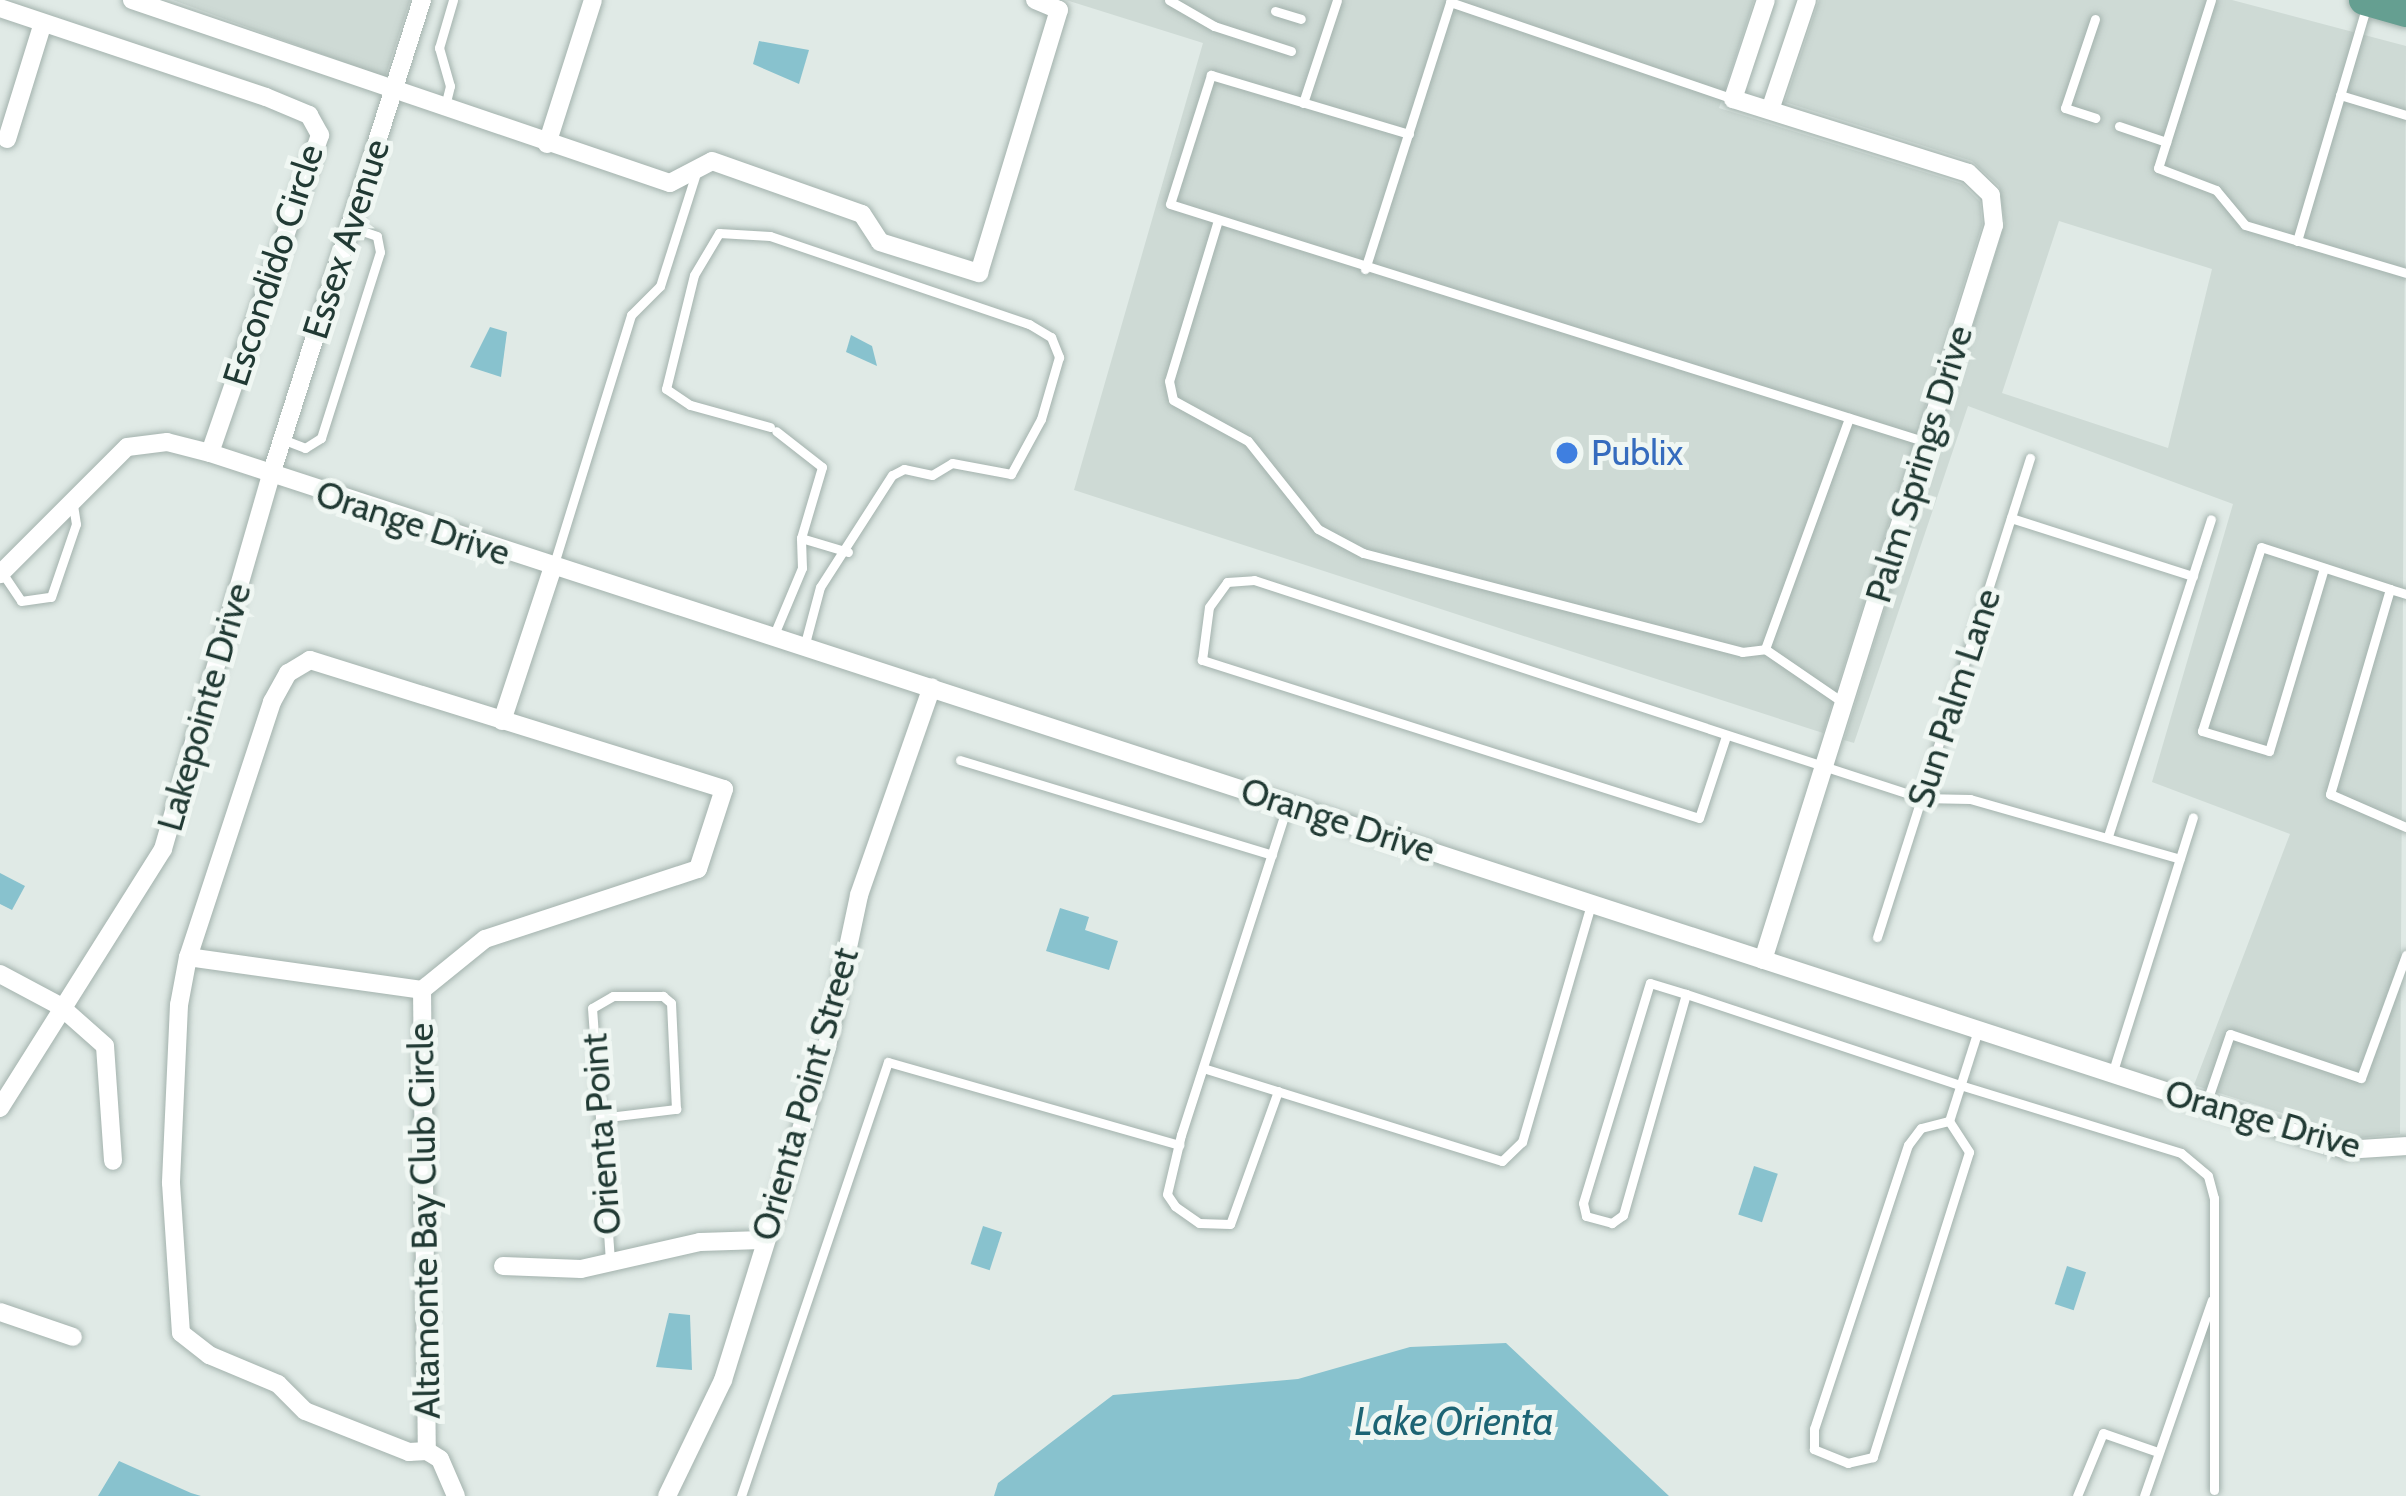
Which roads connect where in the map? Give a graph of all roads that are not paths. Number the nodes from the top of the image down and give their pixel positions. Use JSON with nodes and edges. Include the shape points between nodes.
{"nodes":[{"id":1,"x":4,"y":0,"type":"edge"},
{"id":2,"x":132,"y":0,"type":"edge"},
{"id":3,"x":422,"y":0,"type":"edge"},
{"id":4,"x":453,"y":0,"type":"edge"},
{"id":5,"x":593,"y":0,"type":"edge"},
{"id":6,"x":1035,"y":0,"type":"edge"},
{"id":7,"x":1169,"y":0,"type":"edge"},
{"id":8,"x":1337,"y":0,"type":"edge"},
{"id":9,"x":1766,"y":0,"type":"edge"},
{"id":10,"x":1807,"y":0,"type":"edge"},
{"id":11,"x":2211,"y":0,"type":"edge"},
{"id":12,"x":1450,"y":1,"type":"edge"},
{"id":13,"x":2366,"y":1,"type":"edge"},
{"id":14,"x":0,"y":9,"type":"edge"},
{"id":15,"x":1275,"y":11,"type":"dead end"},
{"id":16,"x":2406,"y":12,"type":"edge"},
{"id":17,"x":2095,"y":19,"type":"dead end"},
{"id":18,"x":1301,"y":20,"type":"dead end"},
{"id":19,"x":44,"y":22,"type":"junction"},
{"id":20,"x":1291,"y":51,"type":"dead end"},
{"id":21,"x":392,"y":93,"type":"junction"},
{"id":22,"x":2340,"y":95,"type":"junction"},
{"id":23,"x":1733,"y":99,"type":"junction"},
{"id":24,"x":1303,"y":103,"type":"junction"},
{"id":25,"x":1770,"y":110,"type":"junction"},
{"id":26,"x":444,"y":111,"type":"junction"},
{"id":27,"x":2406,"y":115,"type":"edge"},
{"id":28,"x":2095,"y":118,"type":"dead end"},
{"id":29,"x":2119,"y":126,"type":"dead end"},
{"id":30,"x":1409,"y":134,"type":"junction"},
{"id":31,"x":7,"y":140,"type":"dead end"},
{"id":32,"x":2166,"y":142,"type":"junction"},
{"id":33,"x":547,"y":144,"type":"junction"},
{"id":34,"x":697,"y":169,"type":"junction"},
{"id":35,"x":1218,"y":220,"type":"junction"},
{"id":36,"x":351,"y":227,"type":"junction"},
{"id":37,"x":2296,"y":241,"type":"junction"},
{"id":38,"x":1365,"y":269,"type":"junction"},
{"id":39,"x":2406,"y":273,"type":"edge"},
{"id":40,"x":1849,"y":418,"type":"junction"},
{"id":41,"x":282,"y":440,"type":"junction"},
{"id":42,"x":1926,"y":442,"type":"junction"},
{"id":43,"x":210,"y":453,"type":"junction"},
{"id":44,"x":2030,"y":458,"type":"dead end"},
{"id":45,"x":270,"y":478,"type":"junction"},
{"id":46,"x":72,"y":503,"type":"junction"},
{"id":47,"x":2011,"y":518,"type":"junction"},
{"id":48,"x":2211,"y":519,"type":"dead end"},
{"id":49,"x":801,"y":538,"type":"junction"},
{"id":50,"x":848,"y":552,"type":"junction"},
{"id":51,"x":553,"y":567,"type":"junction"},
{"id":52,"x":2324,"y":568,"type":"junction"},
{"id":53,"x":1,"y":574,"type":"edge"},
{"id":54,"x":2192,"y":576,"type":"junction"},
{"id":55,"x":2390,"y":589,"type":"junction"},
{"id":56,"x":2406,"y":594,"type":"edge"},
{"id":57,"x":773,"y":637,"type":"junction"},
{"id":58,"x":805,"y":646,"type":"junction"},
{"id":59,"x":1765,"y":650,"type":"junction"},
{"id":60,"x":932,"y":687,"type":"junction"},
{"id":61,"x":1844,"y":703,"type":"junction"},
{"id":62,"x":502,"y":721,"type":"junction"},
{"id":63,"x":1726,"y":736,"type":"junction"},
{"id":64,"x":960,"y":760,"type":"dead end"},
{"id":65,"x":1823,"y":767,"type":"junction"},
{"id":66,"x":1921,"y":798,"type":"junction"},
{"id":67,"x":1288,"y":804,"type":"junction"},
{"id":68,"x":2193,"y":817,"type":"dead end"},
{"id":69,"x":2406,"y":826,"type":"edge"},
{"id":70,"x":2108,"y":836,"type":"junction"},
{"id":71,"x":1272,"y":855,"type":"junction"},
{"id":72,"x":2180,"y":859,"type":"junction"},
{"id":73,"x":1591,"y":904,"type":"junction"},
{"id":74,"x":1877,"y":938,"type":"dead end"},
{"id":75,"x":2406,"y":955,"type":"edge"},
{"id":76,"x":188,"y":957,"type":"junction"},
{"id":77,"x":1763,"y":960,"type":"junction"},
{"id":78,"x":0,"y":974,"type":"edge"},
{"id":79,"x":422,"y":990,"type":"junction"},
{"id":80,"x":1686,"y":994,"type":"junction"},
{"id":81,"x":60,"y":1006,"type":"junction"},
{"id":82,"x":1978,"y":1030,"type":"junction"},
{"id":83,"x":1203,"y":1068,"type":"junction"},
{"id":84,"x":2112,"y":1074,"type":"junction"},
{"id":85,"x":1960,"y":1085,"type":"junction"},
{"id":86,"x":1278,"y":1090,"type":"junction"},
{"id":87,"x":2206,"y":1104,"type":"junction"},
{"id":88,"x":0,"y":1108,"type":"edge"},
{"id":89,"x":600,"y":1118,"type":"junction"},
{"id":90,"x":1949,"y":1121,"type":"junction"},
{"id":91,"x":1179,"y":1144,"type":"junction"},
{"id":92,"x":2406,"y":1145,"type":"edge"},
{"id":93,"x":113,"y":1161,"type":"dead end"},
{"id":94,"x":762,"y":1240,"type":"junction"},
{"id":95,"x":610,"y":1260,"type":"junction"},
{"id":96,"x":502,"y":1266,"type":"dead end"},
{"id":97,"x":2216,"y":1289,"type":"junction"},
{"id":98,"x":0,"y":1312,"type":"edge"},
{"id":99,"x":73,"y":1336,"type":"dead end"},
{"id":100,"x":427,"y":1451,"type":"junction"},
{"id":101,"x":2158,"y":1452,"type":"junction"},
{"id":102,"x":2214,"y":1490,"type":"dead end"},
{"id":103,"x":456,"y":1496,"type":"edge"},
{"id":104,"x":667,"y":1496,"type":"edge"},
{"id":105,"x":741,"y":1496,"type":"edge"},
{"id":106,"x":2077,"y":1496,"type":"edge"},
{"id":107,"x":2144,"y":1496,"type":"edge"}],
"edges":[{"from":1,"to":14,"type":"lane"},
{"from":2,"to":21,"type":"street"},
{"from":3,"to":21,"type":"street","name":"Essex Avenue"},
{"from":4,"to":26,"type":"lane","via":[[439,48],[451,86]]},
{"from":5,"to":33,"type":"street"},
{"from":6,"to":34,"type":"street","via":[[1059,10],[979,273],[880,242],[862,214],[712,161]]},
{"from":7,"to":20,"type":"lane","via":[[1214,26]]},
{"from":8,"to":24,"type":"lane"},
{"from":9,"to":23,"type":"street"},
{"from":10,"to":25,"type":"street"},
{"from":11,"to":32,"type":"lane"},
{"from":12,"to":23,"type":"lane"},
{"from":12,"to":30,"type":"lane"},
{"from":13,"to":16,"type":"main road"},
{"from":13,"to":22,"type":"lane"},
{"from":14,"to":19,"type":"street","name":"Escondido Circle"},
{"from":15,"to":18,"type":"lane"},
{"from":17,"to":28,"type":"lane","via":[[2065,108]]},
{"from":19,"to":31,"type":"street"},
{"from":19,"to":43,"type":"street","name":"Escondido Circle","via":[[266,97],[309,115],[320,135]]},
{"from":21,"to":26,"type":"street"},
{"from":21,"to":36,"type":"street","name":"Essex Avenue"},
{"from":22,"to":27,"type":"lane"},
{"from":22,"to":37,"type":"lane"},
{"from":23,"to":25,"type":"street","name":"Palm Springs Drive"},
{"from":24,"to":30,"type":"lane"},
{"from":24,"to":35,"type":"lane","via":[[1211,75],[1170,204]]},
{"from":25,"to":42,"type":"street","name":"Palm Springs Drive","via":[[1968,173],[1991,195],[1994,225]]},
{"from":26,"to":33,"type":"street"},
{"from":29,"to":32,"type":"lane"},
{"from":30,"to":38,"type":"lane"},
{"from":32,"to":37,"type":"lane","via":[[2158,168],[2216,190],[2245,225]]},
{"from":33,"to":34,"type":"street","via":[[670,183]]},
{"from":34,"to":51,"type":"lane","via":[[661,286],[631,315]]},
{"from":35,"to":38,"type":"lane"},
{"from":35,"to":59,"type":"lane","via":[[1169,381],[1173,400],[1249,441],[1318,529],[1364,553],[1742,652]]},
{"from":36,"to":41,"type":"street","name":"Essex Avenue"},
{"from":36,"to":41,"type":"lane","via":[[377,236],[380,252],[321,439],[304,448]]},
{"from":37,"to":39,"type":"lane"},
{"from":38,"to":40,"type":"lane"},
{"from":40,"to":42,"type":"lane"},
{"from":40,"to":59,"type":"lane"},
{"from":41,"to":45,"type":"street","name":"Essex Avenue"},
{"from":42,"to":61,"type":"street","name":"Palm Springs Drive"},
{"from":43,"to":45,"type":"street"},
{"from":43,"to":46,"type":"street","via":[[167,442],[128,447]]},
{"from":44,"to":47,"type":"lane","name":"Sun Palm Lane"},
{"from":45,"to":51,"type":"street","name":"Orange Drive"},
{"from":45,"to":81,"type":"street","name":"Lakepointe Drive","via":[[164,848]]},
{"from":46,"to":53,"type":"street"},
{"from":46,"to":53,"type":"lane","via":[[76,524],[51,597],[21,601]]},
{"from":47,"to":54,"type":"lane"},
{"from":47,"to":66,"type":"lane","name":"Sun Palm Lane"},
{"from":48,"to":54,"type":"lane"},
{"from":49,"to":50,"type":"lane"},
{"from":49,"to":50,"type":"lane","via":[[821,492],[822,467],[773,429],[667,389],[694,275],[718,233],[770,236],[1051,337],[1059,357],[1022,463],[1010,474],[952,463],[932,475],[904,469],[892,476]]},
{"from":49,"to":57,"type":"lane","via":[[802,568]]},
{"from":50,"to":58,"type":"lane","via":[[820,587]]},
{"from":51,"to":57,"type":"street","name":"Orange Drive"},
{"from":51,"to":62,"type":"street"},
{"from":52,"to":52,"type":"lane","via":[[2260,547],[2202,731],[2269,751]]},
{"from":52,"to":55,"type":"lane"},
{"from":54,"to":70,"type":"lane"},
{"from":55,"to":56,"type":"lane"},
{"from":55,"to":69,"type":"lane","via":[[2330,794]]},
{"from":57,"to":58,"type":"street","name":"Orange Drive"},
{"from":58,"to":60,"type":"street","name":"Orange Drive"},
{"from":59,"to":61,"type":"lane"},
{"from":60,"to":67,"type":"street","name":"Orange Drive"},
{"from":60,"to":94,"type":"street","name":"Orienta Point Street","via":[[860,895],[826,1046]]},
{"from":61,"to":65,"type":"street","name":"Palm Springs Drive"},
{"from":62,"to":76,"type":"street","name":"Altamonte Bay Club Circle","via":[[310,660],[287,673]]},
{"from":62,"to":79,"type":"street","name":"Altamonte Bay Club Circle","via":[[724,789],[698,868],[485,939]]},
{"from":63,"to":63,"type":"lane","via":[[1254,580],[1227,583],[1209,607],[1202,660],[1699,818]]},
{"from":63,"to":65,"type":"lane"},
{"from":64,"to":71,"type":"lane"},
{"from":65,"to":66,"type":"lane"},
{"from":65,"to":77,"type":"street","name":"Palm Springs Drive"},
{"from":66,"to":70,"type":"lane","via":[[1970,799]]},
{"from":66,"to":74,"type":"lane","name":"Sun Palm Lane"},
{"from":67,"to":71,"type":"lane"},
{"from":67,"to":73,"type":"street","name":"Orange Drive"},
{"from":68,"to":72,"type":"lane"},
{"from":70,"to":72,"type":"lane"},
{"from":71,"to":83,"type":"lane"},
{"from":72,"to":84,"type":"lane"},
{"from":73,"to":77,"type":"street","name":"Orange Drive"},
{"from":73,"to":86,"type":"lane","via":[[1514,1154],[1502,1161]]},
{"from":75,"to":87,"type":"lane","via":[[2361,1078],[2230,1034]]},
{"from":76,"to":79,"type":"street","name":"Altamonte Bay Club Circle"},
{"from":76,"to":100,"type":"street","name":"Altamonte Bay Club Circle","via":[[170,1184],[181,1333],[209,1355],[278,1384],[305,1411]]},
{"from":77,"to":82,"type":"street","name":"Orange Drive"},
{"from":78,"to":81,"type":"street"},
{"from":79,"to":100,"type":"street","name":"Altamonte Bay Club Circle"},
{"from":80,"to":80,"type":"lane","via":[[1623,1215],[1612,1222],[1586,1216],[1582,1203],[1647,986]]},
{"from":80,"to":85,"type":"lane"},
{"from":81,"to":88,"type":"street","name":"Lakepointe Drive"},
{"from":81,"to":93,"type":"street","via":[[105,1046]]},
{"from":82,"to":84,"type":"street","name":"Orange Drive"},
{"from":82,"to":85,"type":"lane"},
{"from":83,"to":86,"type":"lane"},
{"from":83,"to":91,"type":"lane"},
{"from":84,"to":87,"type":"street","name":"Orange Drive"},
{"from":85,"to":90,"type":"lane"},
{"from":85,"to":97,"type":"lane","via":[[2193,1162],[2214,1198]]},
{"from":86,"to":91,"type":"lane","via":[[1230,1224],[1199,1223],[1166,1194]]},
{"from":87,"to":92,"type":"street","name":"Orange Drive","via":[[2346,1150]]},
{"from":89,"to":89,"type":"lane","name":"Orienta Point","via":[[592,1008],[614,995],[663,996],[671,1004],[676,1109]]},
{"from":89,"to":95,"type":"lane","name":"Orienta Point"},
{"from":90,"to":90,"type":"lane","via":[[1921,1128],[1908,1145],[1814,1429],[1814,1449],[1848,1463],[1873,1457],[1969,1152]]},
{"from":91,"to":105,"type":"lane","via":[[888,1062]]},
{"from":94,"to":95,"type":"street","name":"Orienta Point"},
{"from":94,"to":104,"type":"street","name":"Orienta Point Street","via":[[723,1380]]},
{"from":95,"to":96,"type":"street","name":"Orienta Point","via":[[581,1269]]},
{"from":97,"to":101,"type":"lane"},
{"from":97,"to":102,"type":"lane"},
{"from":98,"to":99,"type":"street"},
{"from":100,"to":103,"type":"street","name":"Altamonte Bay Club Circle","via":[[440,1459]]},
{"from":101,"to":106,"type":"lane","via":[[2103,1432]]},
{"from":101,"to":107,"type":"lane"}]}
